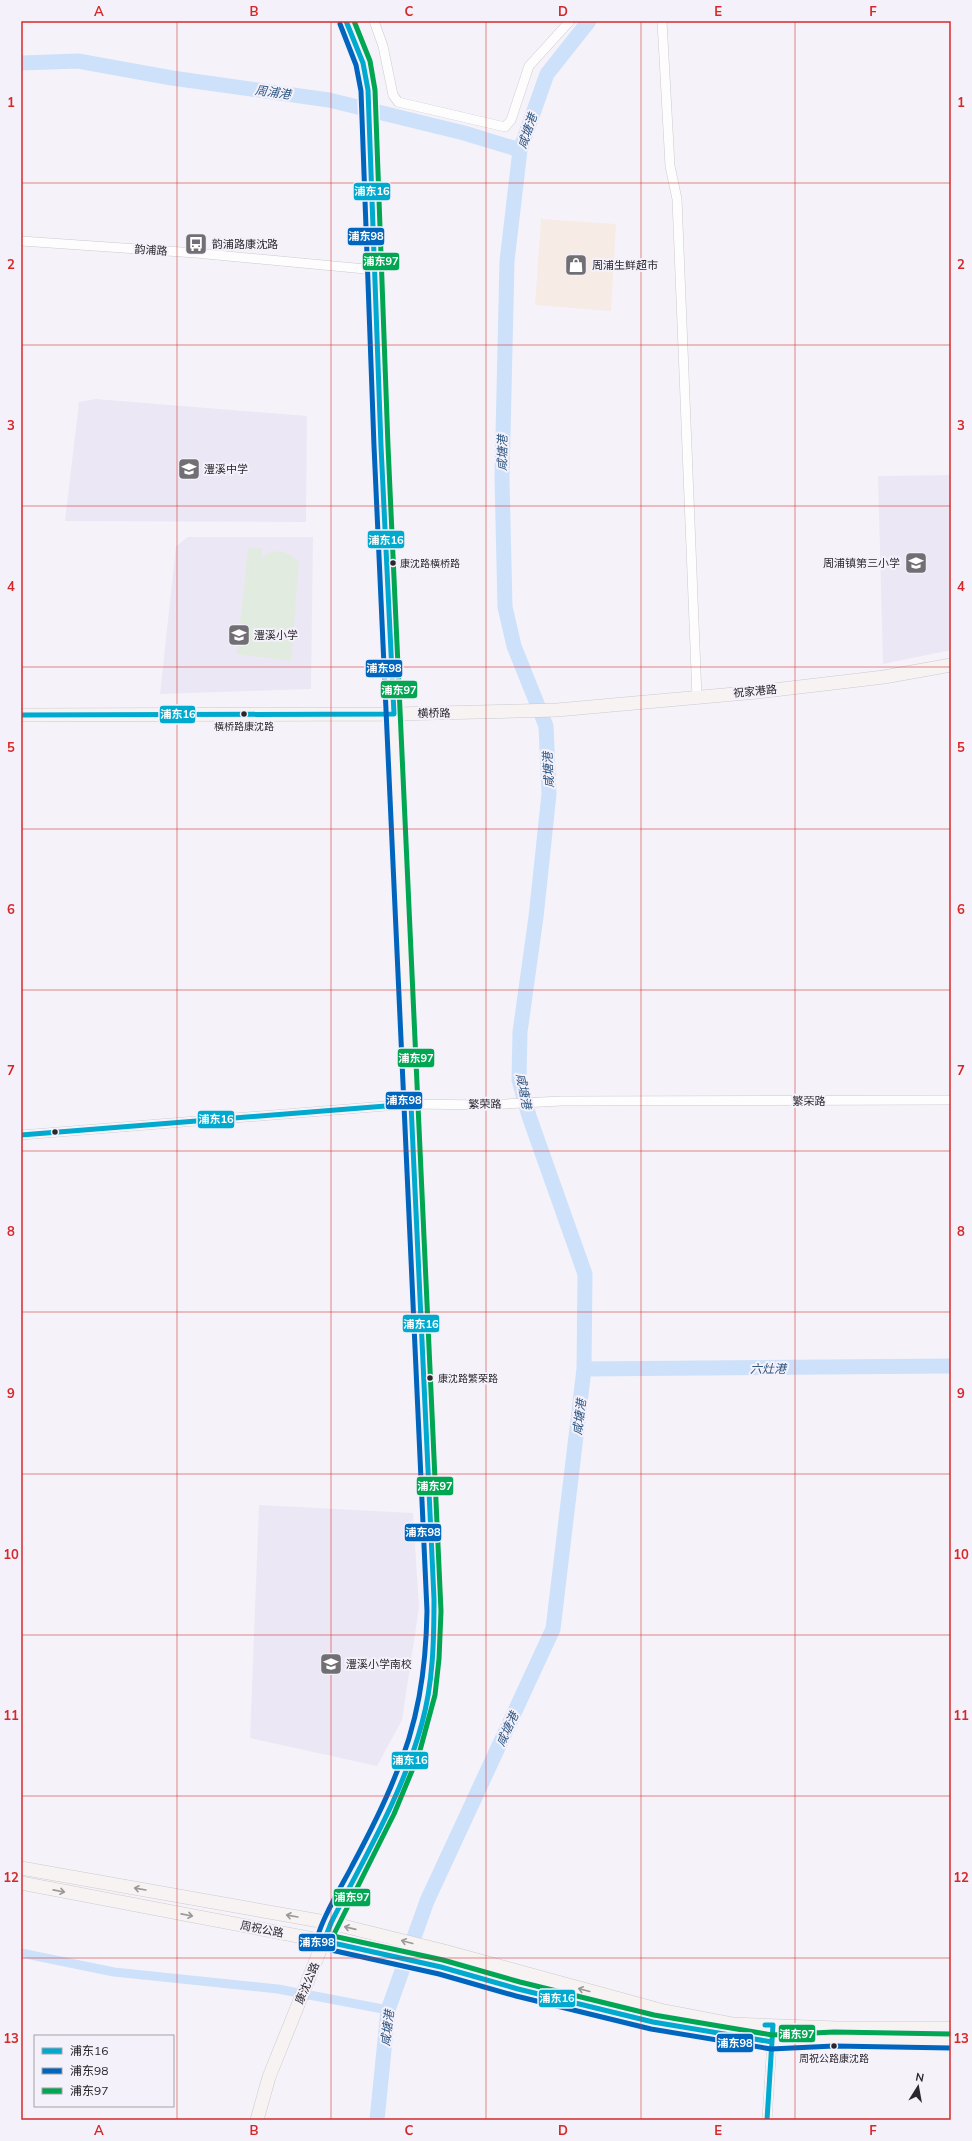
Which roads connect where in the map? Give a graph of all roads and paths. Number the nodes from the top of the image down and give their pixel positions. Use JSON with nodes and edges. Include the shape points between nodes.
{"nodes":[{"id":1,"x":346,"y":21,"type":"edge"},
{"id":2,"x":374,"y":21,"type":"edge"},
{"id":3,"x":570,"y":21,"type":"edge"},
{"id":4,"x":662,"y":21,"type":"edge"},
{"id":5,"x":21,"y":241,"type":"edge"},
{"id":6,"x":376,"y":270,"type":"junction"},
{"id":7,"x":951,"y":665,"type":"edge"},
{"id":8,"x":697,"y":697,"type":"junction"},
{"id":9,"x":557,"y":710,"type":"joint"},
{"id":10,"x":394,"y":714,"type":"junction"},
{"id":11,"x":21,"y":715,"type":"edge"},
{"id":12,"x":951,"y":1100,"type":"edge"},
{"id":13,"x":411,"y":1104,"type":"junction"},
{"id":14,"x":21,"y":1136,"type":"edge"},
{"id":15,"x":21,"y":1868,"type":"edge"},
{"id":16,"x":21,"y":1883,"type":"edge"},
{"id":17,"x":331,"y":1923,"type":"junction"},
{"id":18,"x":324,"y":1941,"type":"junction"},
{"id":19,"x":772,"y":2026,"type":"junction"},
{"id":20,"x":951,"y":2028,"type":"edge"},
{"id":21,"x":772,"y":2042,"type":"junction"},
{"id":22,"x":951,"y":2042,"type":"edge"},
{"id":23,"x":257,"y":2120,"type":"edge"},
{"id":24,"x":767,"y":2120,"type":"edge"}],
"edges":[{"from":1,"to":6,"type":"street","name":"康沈公路","via":[[363,63],[368,90]]},
{"from":2,"to":3,"type":"street","via":[[383,46],[393,95],[398,102],[505,127],[511,120],[529,66]]},
{"from":4,"to":8,"type":"street","via":[[670,166],[677,199]]},
{"from":5,"to":6,"type":"street","name":"韵浦路","via":[[196,253]]},
{"from":6,"to":10,"type":"street","name":"康沈公路","via":[[381,446]]},
{"from":7,"to":8,"type":"street","name":"祝家港路","via":[[884,677]]},
{"from":8,"to":9,"type":"street","name":"祝家港路"},
{"from":9,"to":10,"type":"street","name":"横桥路"},
{"from":10,"to":11,"type":"street","name":"横桥路"},
{"from":10,"to":13,"type":"street","name":"康沈公路"},
{"from":12,"to":13,"type":"street","name":"繁荣路"},
{"from":13,"to":14,"type":"street","name":"繁荣路"},
{"from":13,"to":17,"type":"street","name":"康沈公路","via":[[434,1600],[434,1649],[420,1728],[395,1794]]},
{"from":17,"to":15,"type":"street","name":"周祝公路","one_way":true},
{"from":16,"to":18,"type":"street","name":"周祝公路","one_way":true},
{"from":17,"to":18,"type":"street","name":"康沈公路"},
{"from":19,"to":17,"type":"street","name":"周祝公路","one_way":true,"via":[[732,2024],[664,2011]]},
{"from":18,"to":21,"type":"street","name":"周祝公路","via":[[442,1967],[518,1989],[653,2022]]},
{"from":18,"to":23,"type":"street","name":"康沈公路","via":[[269,2077]]},
{"from":19,"to":20,"type":"street","name":"周祝公路"},
{"from":19,"to":21,"type":"street"},
{"from":21,"to":22,"type":"street","name":"周祝公路","via":[[834,2039]]},
{"from":21,"to":24,"type":"street"}]}
